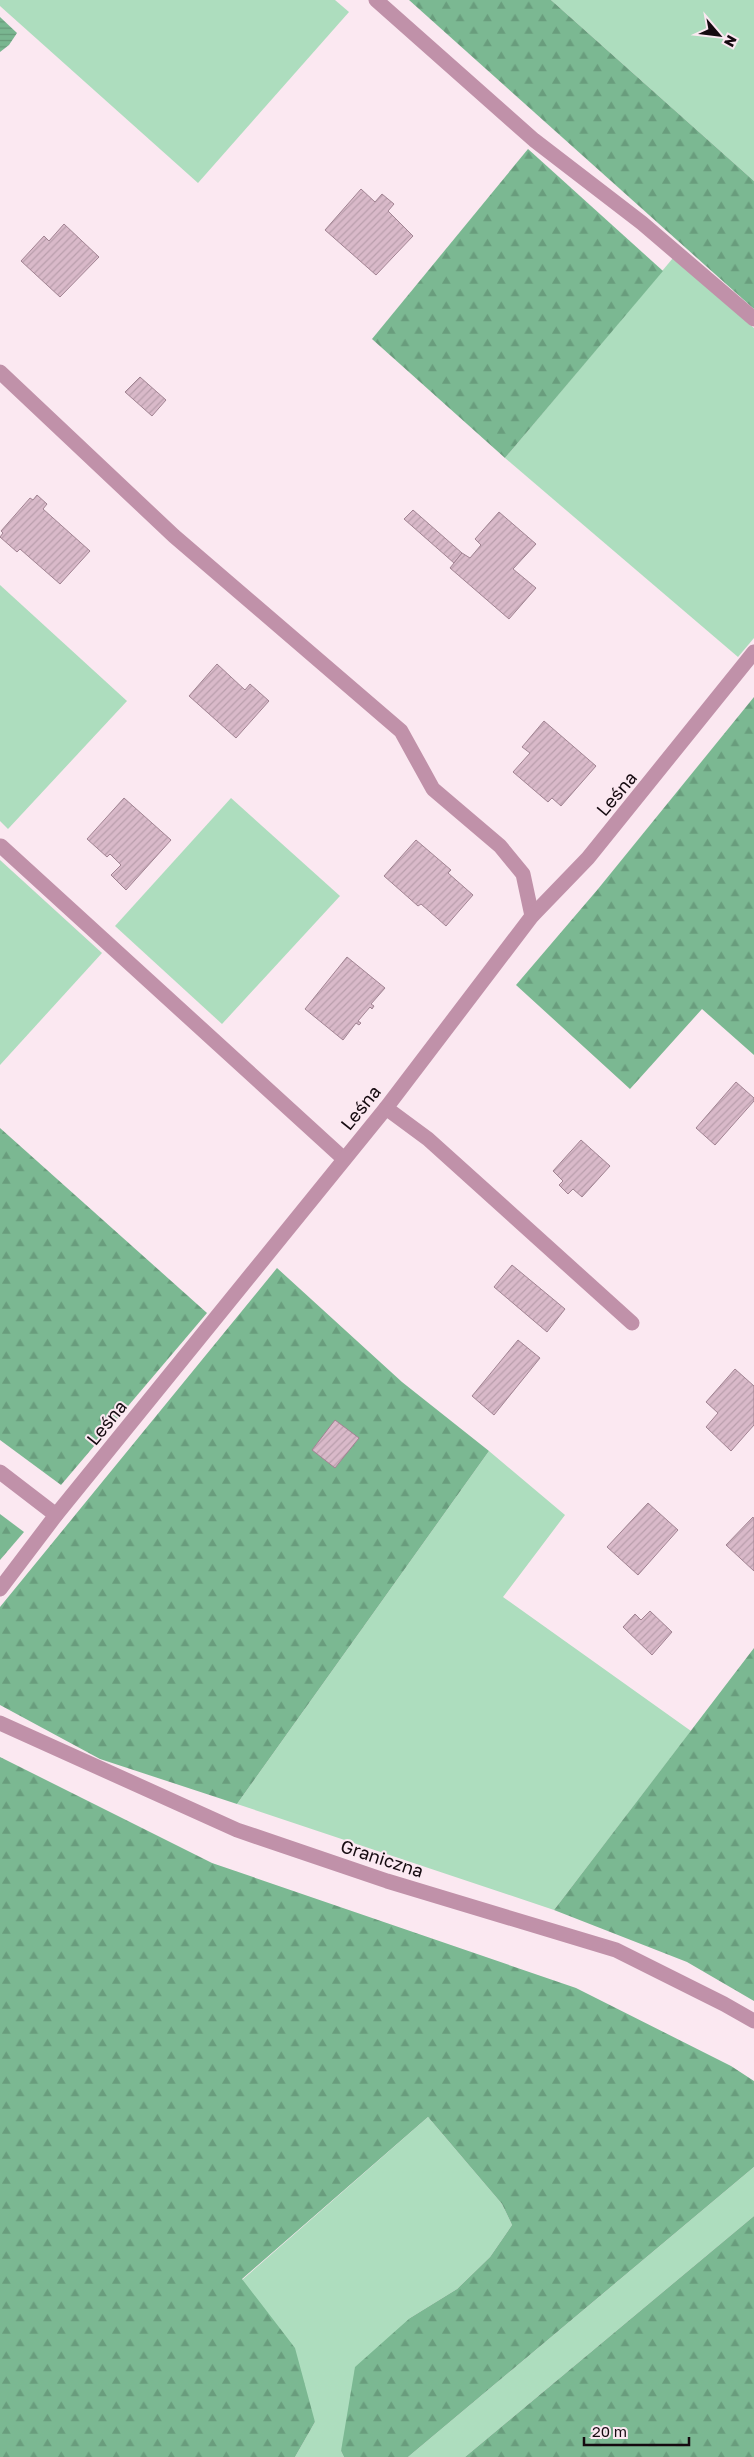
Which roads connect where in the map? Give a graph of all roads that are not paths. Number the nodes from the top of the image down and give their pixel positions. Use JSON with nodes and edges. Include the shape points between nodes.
{"nodes":[{"id":1,"x":376,"y":0,"type":"edge"},
{"id":2,"x":754,"y":318,"type":"edge"},
{"id":3,"x":0,"y":372,"type":"edge"},
{"id":4,"x":754,"y":652,"type":"edge"},
{"id":5,"x":0,"y":846,"type":"edge"},
{"id":6,"x":532,"y":916,"type":"junction"},
{"id":7,"x":386,"y":1108,"type":"junction"},
{"id":8,"x":344,"y":1159,"type":"junction"},
{"id":9,"x":632,"y":1322,"type":"dead end"},
{"id":10,"x":0,"y":1472,"type":"edge"},
{"id":11,"x":56,"y":1515,"type":"junction"},
{"id":12,"x":0,"y":1589,"type":"edge"},
{"id":13,"x":0,"y":1723,"type":"edge"},
{"id":14,"x":754,"y":2021,"type":"edge"}],
"edges":[{"from":1,"to":2,"type":"street","via":[[534,140],[642,222]]},
{"from":3,"to":6,"type":"street","via":[[174,536],[400,732],[433,789],[500,846],[523,874]]},
{"from":4,"to":6,"type":"street","name":"Leśna","via":[[588,858]]},
{"from":5,"to":8,"type":"street"},
{"from":6,"to":7,"type":"street","name":"Leśna"},
{"from":7,"to":8,"type":"street","name":"Leśna"},
{"from":7,"to":9,"type":"street","via":[[428,1139]]},
{"from":8,"to":11,"type":"street","name":"Leśna"},
{"from":10,"to":11,"type":"street"},
{"from":11,"to":12,"type":"street","name":"Leśna"},
{"from":13,"to":14,"type":"street","name":"Graniczna","via":[[237,1830],[387,1881],[616,1950]]}]}
